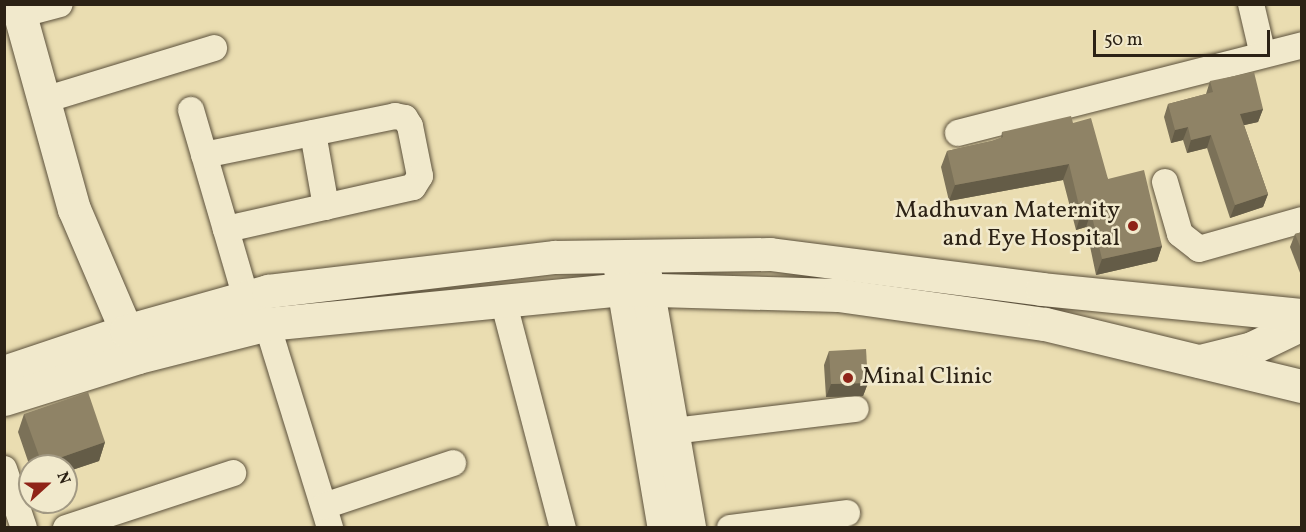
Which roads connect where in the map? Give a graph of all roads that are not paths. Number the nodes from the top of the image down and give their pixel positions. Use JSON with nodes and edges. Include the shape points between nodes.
{"nodes":[{"id":1,"x":60,"y":4,"type":"edge"},
{"id":2,"x":1251,"y":4,"type":"edge"},
{"id":3,"x":18,"y":10,"type":"edge"},
{"id":4,"x":1302,"y":45,"type":"edge"},
{"id":5,"x":214,"y":48,"type":"dead end"},
{"id":6,"x":1263,"y":55,"type":"junction"},
{"id":7,"x":41,"y":101,"type":"junction"},
{"id":8,"x":191,"y":110,"type":"dead end"},
{"id":9,"x":313,"y":133,"type":"junction"},
{"id":10,"x":958,"y":133,"type":"dead end"},
{"id":11,"x":204,"y":155,"type":"junction"},
{"id":12,"x":1165,"y":182,"type":"dead end"},
{"id":13,"x":326,"y":207,"type":"junction"},
{"id":14,"x":1302,"y":220,"type":"edge"},
{"id":15,"x":226,"y":229,"type":"junction"},
{"id":16,"x":631,"y":255,"type":"junction"},
{"id":17,"x":635,"y":289,"type":"junction"},
{"id":18,"x":1042,"y":289,"type":"junction"},
{"id":19,"x":246,"y":297,"type":"junction"},
{"id":20,"x":503,"y":300,"type":"junction"},
{"id":21,"x":1302,"y":315,"type":"edge"},
{"id":22,"x":1037,"y":323,"type":"junction"},
{"id":23,"x":267,"y":324,"type":"junction"},
{"id":24,"x":1302,"y":324,"type":"edge"},
{"id":25,"x":132,"y":344,"type":"junction"},
{"id":26,"x":1196,"y":362,"type":"junction"},
{"id":27,"x":4,"y":372,"type":"edge"},
{"id":28,"x":1302,"y":386,"type":"edge"},
{"id":29,"x":4,"y":399,"type":"edge"},
{"id":30,"x":856,"y":409,"type":"dead end"},
{"id":31,"x":673,"y":431,"type":"junction"},
{"id":32,"x":453,"y":463,"type":"dead end"},
{"id":33,"x":4,"y":469,"type":"edge"},
{"id":34,"x":232,"y":473,"type":"dead end"},
{"id":35,"x":847,"y":513,"type":"dead end"},
{"id":36,"x":327,"y":517,"type":"edge"},
{"id":37,"x":24,"y":528,"type":"edge"},
{"id":38,"x":66,"y":528,"type":"edge"},
{"id":39,"x":563,"y":528,"type":"edge"},
{"id":40,"x":664,"y":528,"type":"edge"},
{"id":41,"x":689,"y":528,"type":"edge"},
{"id":42,"x":730,"y":528,"type":"edge"}],
"edges":[{"from":1,"to":3,"type":"street"},
{"from":2,"to":6,"type":"street"},
{"from":3,"to":7,"type":"street"},
{"from":4,"to":6,"type":"street"},
{"from":5,"to":7,"type":"street"},
{"from":6,"to":10,"type":"street"},
{"from":7,"to":25,"type":"street","via":[[74,210]]},
{"from":8,"to":11,"type":"street"},
{"from":9,"to":11,"type":"street"},
{"from":9,"to":13,"type":"street"},
{"from":9,"to":13,"type":"street","via":[[395,116],[405,118],[420,168],[420,176],[412,187]]},
{"from":11,"to":15,"type":"street"},
{"from":12,"to":14,"type":"street","via":[[1180,234],[1199,249]]},
{"from":13,"to":15,"type":"street"},
{"from":15,"to":19,"type":"street"},
{"from":16,"to":17,"type":"street"},
{"from":16,"to":18,"type":"street","via":[[770,254]]},
{"from":16,"to":19,"type":"street","via":[[536,258],[281,289]]},
{"from":17,"to":20,"type":"street"},
{"from":17,"to":22,"type":"street","via":[[838,295]]},
{"from":17,"to":31,"type":"street"},
{"from":17,"to":40,"type":"street"},
{"from":18,"to":21,"type":"street"},
{"from":18,"to":22,"type":"street"},
{"from":19,"to":25,"type":"street"},
{"from":20,"to":23,"type":"street"},
{"from":20,"to":39,"type":"street"},
{"from":22,"to":26,"type":"street"},
{"from":23,"to":25,"type":"street"},
{"from":23,"to":36,"type":"street"},
{"from":24,"to":26,"type":"street","via":[[1252,348]]},
{"from":25,"to":27,"type":"street"},
{"from":25,"to":29,"type":"street"},
{"from":26,"to":28,"type":"street"},
{"from":30,"to":31,"type":"street"},
{"from":31,"to":41,"type":"street"},
{"from":32,"to":36,"type":"street"},
{"from":33,"to":37,"type":"street"},
{"from":34,"to":38,"type":"street"},
{"from":35,"to":42,"type":"street"}]}
